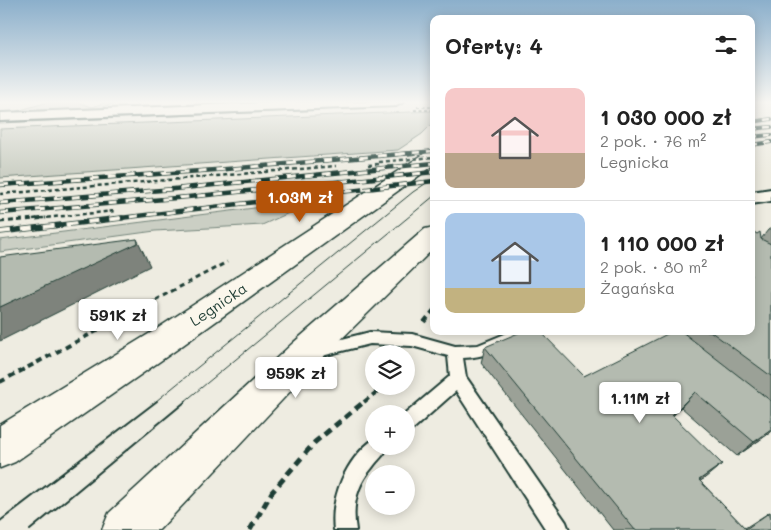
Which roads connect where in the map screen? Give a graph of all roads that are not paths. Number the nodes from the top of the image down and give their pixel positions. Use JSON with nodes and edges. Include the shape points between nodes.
{"nodes":[{"id":1,"x":430,"y":159,"type":"edge"},
{"id":2,"x":771,"y":195,"type":"edge"},
{"id":3,"x":755,"y":197,"type":"edge"},
{"id":4,"x":430,"y":238,"type":"edge"},
{"id":5,"x":518,"y":335,"type":"edge"},
{"id":6,"x":455,"y":352,"type":"junction"},
{"id":7,"x":305,"y":354,"type":"junction"},
{"id":8,"x":458,"y":379,"type":"junction"},
{"id":9,"x":415,"y":416,"type":"edge"},
{"id":10,"x":0,"y":448,"type":"edge"},
{"id":11,"x":369,"y":455,"type":"edge"},
{"id":12,"x":126,"y":530,"type":"edge"},
{"id":13,"x":345,"y":530,"type":"edge"},
{"id":14,"x":558,"y":530,"type":"edge"}],
"edges":[{"from":1,"to":10,"type":"main road","name":"Legnicka","via":[[164,341]]},
{"from":2,"to":3,"type":"street"},
{"from":4,"to":7,"type":"main road"},
{"from":5,"to":6,"type":"lane","via":[[478,351]]},
{"from":6,"to":7,"type":"lane","via":[[410,340],[370,338]]},
{"from":6,"to":8,"type":"lane"},
{"from":7,"to":12,"type":"main road"},
{"from":8,"to":9,"type":"lane"},
{"from":8,"to":14,"type":"lane"},
{"from":11,"to":13,"type":"lane","via":[[346,493]]}]}
